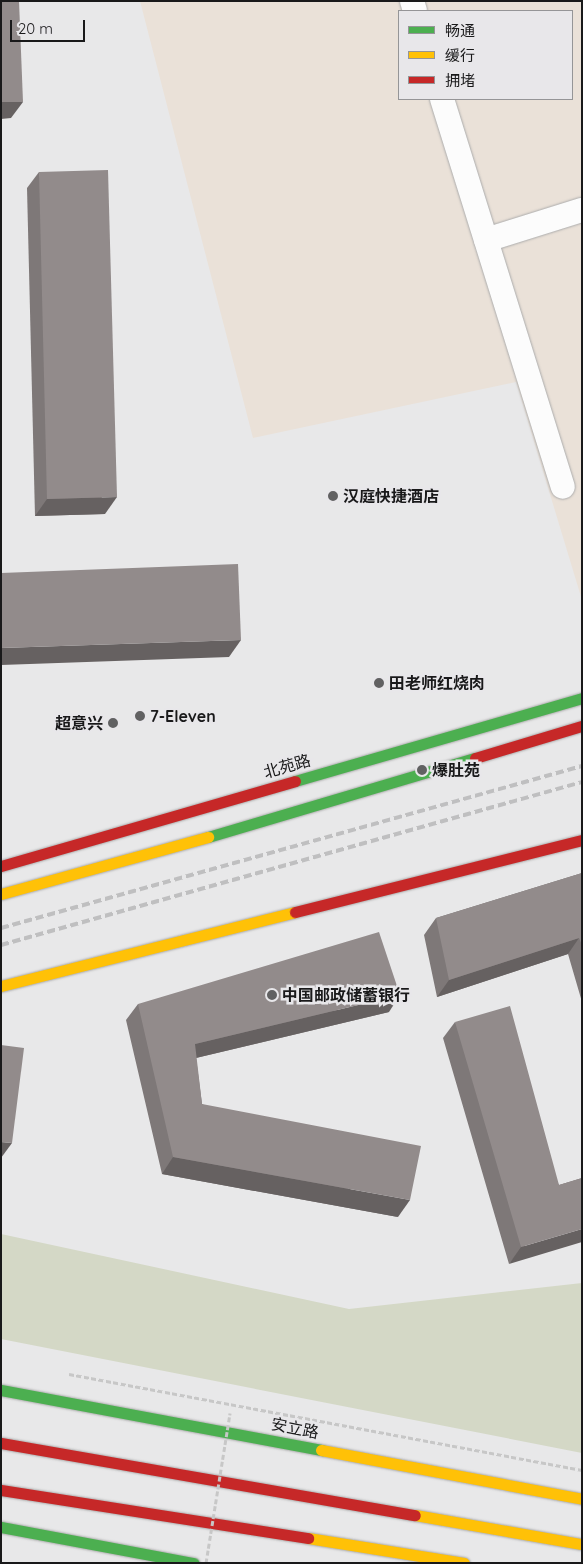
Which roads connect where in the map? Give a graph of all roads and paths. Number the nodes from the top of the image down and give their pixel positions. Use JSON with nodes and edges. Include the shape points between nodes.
{"nodes":[{"id":1,"x":442,"y":100,"type":"edge"},
{"id":2,"x":582,"y":210,"type":"edge"},
{"id":3,"x":486,"y":240,"type":"junction"},
{"id":4,"x":563,"y":487,"type":"dead end"},
{"id":5,"x":582,"y":698,"type":"edge"},
{"id":6,"x":582,"y":726,"type":"edge"},
{"id":7,"x":582,"y":840,"type":"edge"},
{"id":8,"x":1,"y":866,"type":"edge"},
{"id":9,"x":1,"y":894,"type":"edge"},
{"id":10,"x":1,"y":986,"type":"edge"},
{"id":11,"x":65,"y":1374,"type":"dead end"},
{"id":12,"x":1,"y":1390,"type":"edge"},
{"id":13,"x":230,"y":1413,"type":"dead end"},
{"id":14,"x":1,"y":1443,"type":"edge"},
{"id":15,"x":582,"y":1470,"type":"edge"},
{"id":16,"x":1,"y":1490,"type":"edge"},
{"id":17,"x":582,"y":1499,"type":"edge"},
{"id":18,"x":1,"y":1527,"type":"edge"},
{"id":19,"x":582,"y":1544,"type":"edge"},
{"id":20,"x":194,"y":1563,"type":"edge"},
{"id":21,"x":206,"y":1563,"type":"edge"},
{"id":22,"x":464,"y":1563,"type":"edge"}],
"edges":[{"from":1,"to":3,"type":"street"},
{"from":2,"to":3,"type":"street"},
{"from":3,"to":4,"type":"street"},
{"from":5,"to":8,"type":"main road","name":"北苑路"},
{"from":6,"to":9,"type":"main road","via":[[255,824]]},
{"from":7,"to":10,"type":"main road"},
{"from":11,"to":15,"type":"path"},
{"from":12,"to":17,"type":"main road","name":"安立路"},
{"from":13,"to":21,"type":"path","bridge":true},
{"from":14,"to":19,"type":"main road"},
{"from":16,"to":22,"type":"main road"},
{"from":18,"to":20,"type":"main road"}]}
